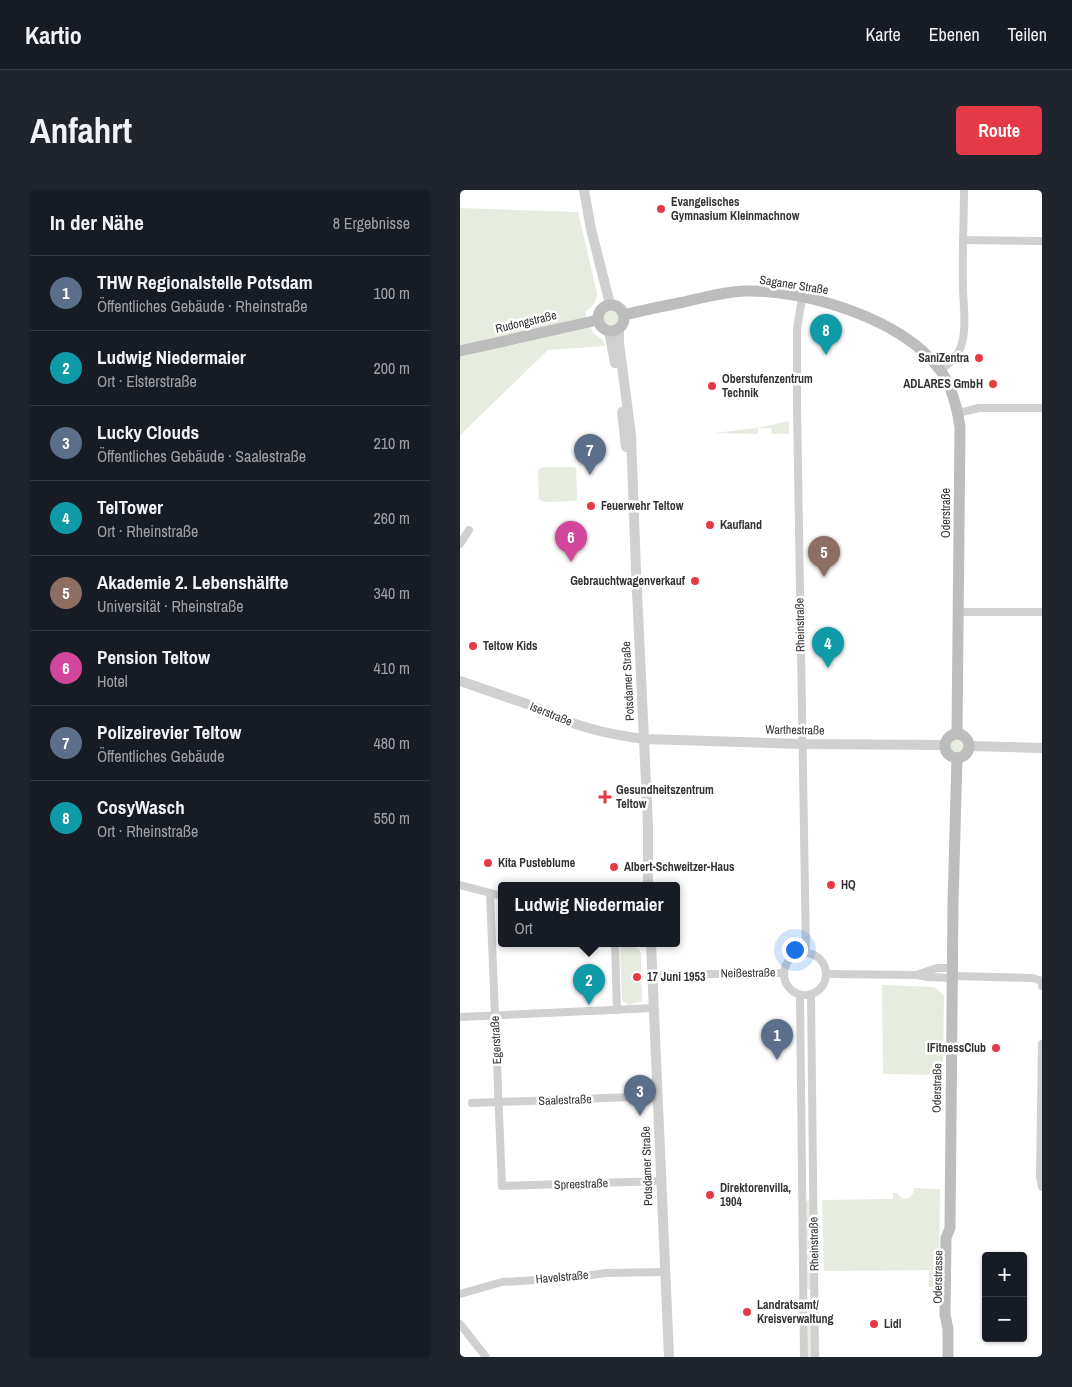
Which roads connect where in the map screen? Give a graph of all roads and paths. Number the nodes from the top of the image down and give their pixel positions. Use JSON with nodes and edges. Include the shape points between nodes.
{"nodes":[{"id":1,"x":584,"y":190,"type":"edge"},
{"id":2,"x":964,"y":190,"type":"edge"},
{"id":3,"x":963,"y":240,"type":"junction"},
{"id":4,"x":1042,"y":240,"type":"edge"},
{"id":5,"x":802,"y":298,"type":"junction"},
{"id":6,"x":610,"y":304,"type":"junction"},
{"id":7,"x":624,"y":315,"type":"junction"},
{"id":8,"x":598,"y":320,"type":"junction"},
{"id":9,"x":614,"y":330,"type":"junction"},
{"id":10,"x":460,"y":351,"type":"edge"},
{"id":11,"x":940,"y":370,"type":"junction"},
{"id":12,"x":1042,"y":408,"type":"edge"},
{"id":13,"x":958,"y":414,"type":"junction"},
{"id":14,"x":469,"y":530,"type":"dead end"},
{"id":15,"x":460,"y":544,"type":"edge"},
{"id":16,"x":959,"y":612,"type":"junction"},
{"id":17,"x":1042,"y":612,"type":"edge"},
{"id":18,"x":460,"y":681,"type":"edge"},
{"id":19,"x":957,"y":733,"type":"junction"},
{"id":20,"x":644,"y":739,"type":"junction"},
{"id":21,"x":802,"y":744,"type":"junction"},
{"id":22,"x":944,"y":745,"type":"junction"},
{"id":23,"x":969,"y":746,"type":"junction"},
{"id":24,"x":1042,"y":748,"type":"edge"},
{"id":25,"x":958,"y":758,"type":"junction"},
{"id":26,"x":648,"y":882,"type":"edge"},
{"id":27,"x":460,"y":885,"type":"edge"},
{"id":28,"x":490,"y":893,"type":"junction"},
{"id":29,"x":498,"y":895,"type":"edge"},
{"id":30,"x":615,"y":947,"type":"edge"},
{"id":31,"x":650,"y":947,"type":"edge"},
{"id":32,"x":806,"y":953,"type":"junction"},
{"id":33,"x":784,"y":973,"type":"junction"},
{"id":34,"x":826,"y":974,"type":"junction"},
{"id":35,"x":953,"y":974,"type":"junction"},
{"id":36,"x":652,"y":975,"type":"junction"},
{"id":37,"x":1042,"y":981,"type":"edge"},
{"id":38,"x":1042,"y":986,"type":"edge"},
{"id":39,"x":800,"y":994,"type":"junction"},
{"id":40,"x":811,"y":994,"type":"junction"},
{"id":41,"x":654,"y":1008,"type":"junction"},
{"id":42,"x":618,"y":1010,"type":"junction"},
{"id":43,"x":495,"y":1015,"type":"junction"},
{"id":44,"x":460,"y":1017,"type":"edge"},
{"id":45,"x":1042,"y":1044,"type":"edge"},
{"id":46,"x":801,"y":1082,"type":"junction"},
{"id":47,"x":812,"y":1082,"type":"junction"},
{"id":48,"x":1041,"y":1083,"type":"edge"},
{"id":49,"x":658,"y":1096,"type":"junction"},
{"id":50,"x":499,"y":1102,"type":"junction"},
{"id":51,"x":472,"y":1103,"type":"dead end"},
{"id":52,"x":661,"y":1181,"type":"junction"},
{"id":53,"x":502,"y":1186,"type":"joint"},
{"id":54,"x":1042,"y":1187,"type":"edge"},
{"id":55,"x":802,"y":1190,"type":"junction"},
{"id":56,"x":813,"y":1190,"type":"junction"},
{"id":57,"x":665,"y":1272,"type":"junction"},
{"id":58,"x":460,"y":1294,"type":"edge"},
{"id":59,"x":803,"y":1299,"type":"junction"},
{"id":60,"x":814,"y":1299,"type":"junction"},
{"id":61,"x":460,"y":1324,"type":"edge"},
{"id":62,"x":486,"y":1357,"type":"edge"},
{"id":63,"x":669,"y":1357,"type":"edge"},
{"id":64,"x":804,"y":1357,"type":"edge"},
{"id":65,"x":815,"y":1357,"type":"edge"},
{"id":66,"x":948,"y":1357,"type":"edge"}],
"edges":[{"from":1,"to":6,"type":"street"},
{"from":2,"to":3,"type":"street"},
{"from":3,"to":4,"type":"street"},
{"from":3,"to":11,"type":"street","via":[[963,339],[954,360]]},
{"from":5,"to":7,"type":"main road","name":"Saganer Straße","via":[[744,291]]},
{"from":5,"to":11,"type":"main road","name":"Saganer Straße","via":[[868,317],[909,339]]},
{"from":5,"to":21,"type":"street","name":"Rheinstraße","via":[[797,330],[797,378]]},
{"from":6,"to":7,"type":"main road","via":[[619,307]]},
{"from":6,"to":8,"type":"main road","via":[[601,309]]},
{"from":7,"to":9,"type":"main road","via":[[624,323]]},
{"from":8,"to":9,"type":"main road","via":[[602,327]]},
{"from":8,"to":10,"type":"main road","name":"Rudongstraße"},
{"from":9,"to":20,"type":"street","name":"Potsdamer Straße","via":[[613,350],[632,475]]},
{"from":11,"to":13,"type":"main road","name":"Oderstraße","via":[[949,385]]},
{"from":12,"to":13,"type":"street","via":[[979,408]]},
{"from":13,"to":16,"type":"main road","name":"Oderstraße","via":[[961,441]]},
{"from":14,"to":15,"type":"street"},
{"from":16,"to":17,"type":"street"},
{"from":16,"to":19,"type":"main road","name":"Oderstraße"},
{"from":18,"to":20,"type":"street","name":"Iserstraße","via":[[580,725]]},
{"from":19,"to":22,"type":"main road","via":[[947,738]]},
{"from":19,"to":23,"type":"main road","via":[[967,739]]},
{"from":20,"to":21,"type":"street","name":"Warthestraße"},
{"from":20,"to":26,"type":"street","name":"Potsdamer Straße"},
{"from":21,"to":22,"type":"street","name":"Warthestraße"},
{"from":21,"to":32,"type":"street","name":"Rheinstraße"},
{"from":22,"to":25,"type":"main road","via":[[949,756]]},
{"from":23,"to":24,"type":"street"},
{"from":23,"to":25,"type":"main road","via":[[966,753]]},
{"from":25,"to":35,"type":"main road","name":"Oderstraße"},
{"from":27,"to":28,"type":"street"},
{"from":28,"to":29,"type":"street"},
{"from":28,"to":43,"type":"street","name":"Egerstraße"},
{"from":30,"to":42,"type":"street"},
{"from":31,"to":36,"type":"street","name":"Potsdamer Straße"},
{"from":32,"to":33,"type":"street","via":[[793,957]]},
{"from":32,"to":34,"type":"street","via":[[820,960]]},
{"from":33,"to":36,"type":"street","name":"Neißestraße"},
{"from":33,"to":39,"type":"street","via":[[790,989]]},
{"from":34,"to":35,"type":"street","via":[[916,975],[937,968]]},
{"from":34,"to":40,"type":"street","via":[[823,984]]},
{"from":35,"to":37,"type":"street"},
{"from":35,"to":66,"type":"main road","name":"Oderstraße","via":[[950,1228],[946,1238]]},
{"from":36,"to":41,"type":"street","name":"Potsdamer Straße"},
{"from":37,"to":38,"type":"street"},
{"from":39,"to":40,"type":"street"},
{"from":39,"to":46,"type":"street","name":"Rheinstraße"},
{"from":40,"to":47,"type":"street","name":"Rheinstraße"},
{"from":41,"to":42,"type":"street"},
{"from":41,"to":49,"type":"street","name":"Potsdamer Straße"},
{"from":42,"to":43,"type":"street"},
{"from":43,"to":44,"type":"street"},
{"from":43,"to":50,"type":"street","name":"Egerstraße"},
{"from":45,"to":48,"type":"street"},
{"from":46,"to":47,"type":"street"},
{"from":46,"to":55,"type":"street","name":"Rheinstraße"},
{"from":47,"to":56,"type":"street","name":"Rheinstraße"},
{"from":48,"to":54,"type":"street"},
{"from":49,"to":50,"type":"street","name":"Saalestraße"},
{"from":49,"to":52,"type":"street","name":"Potsdamer Straße"},
{"from":50,"to":51,"type":"street","name":"Saalestraße"},
{"from":50,"to":53,"type":"street","name":"Egerstraße"},
{"from":52,"to":53,"type":"street","name":"Spreestraße"},
{"from":52,"to":57,"type":"street","name":"Potsdamer Straße"},
{"from":55,"to":56,"type":"street"},
{"from":55,"to":59,"type":"street","name":"Rheinstraße"},
{"from":56,"to":60,"type":"street","name":"Rheinstraße"},
{"from":57,"to":58,"type":"street","name":"Havelstraße","via":[[606,1273],[502,1282]]},
{"from":57,"to":63,"type":"street","name":"Potsdamer Straße"},
{"from":59,"to":60,"type":"street"},
{"from":59,"to":64,"type":"street","name":"Rheinstraße"},
{"from":60,"to":65,"type":"street","name":"Rheinstraße"},
{"from":61,"to":62,"type":"street"}]}
